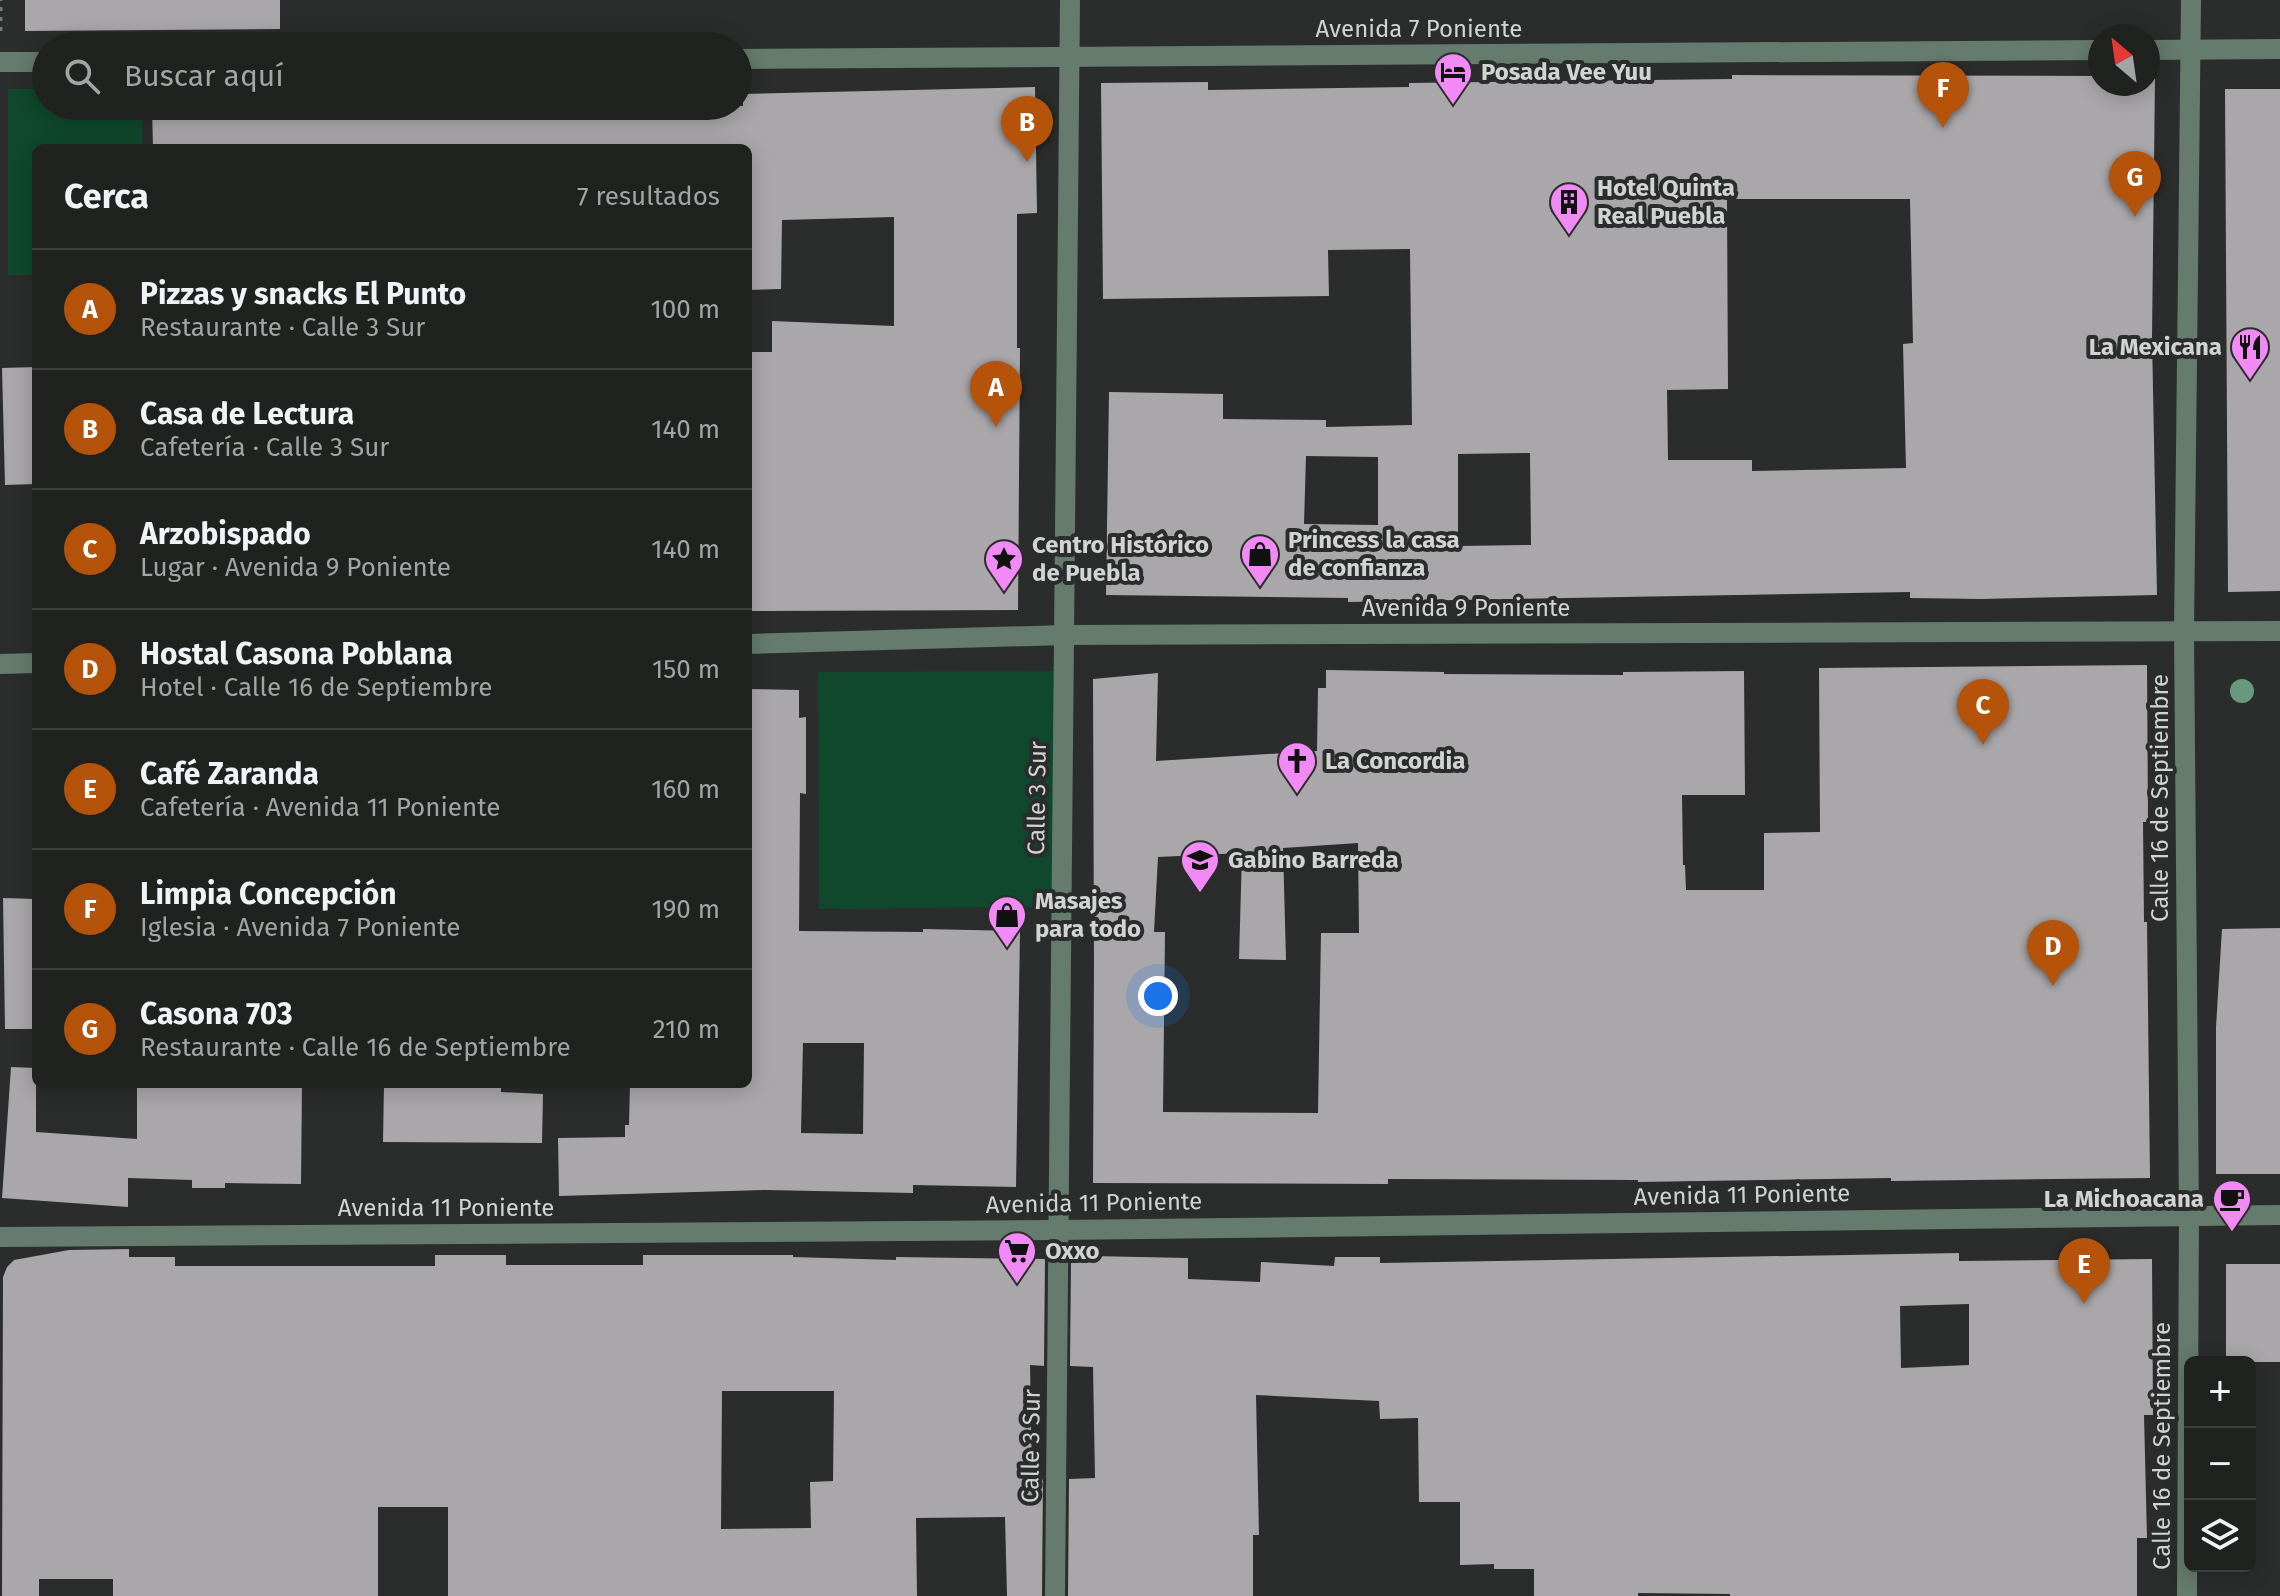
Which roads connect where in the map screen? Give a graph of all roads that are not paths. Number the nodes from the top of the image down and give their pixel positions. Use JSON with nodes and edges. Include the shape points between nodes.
{"nodes":[{"id":1,"x":1070,"y":0,"type":"edge"},
{"id":2,"x":2191,"y":0,"type":"edge"},
{"id":3,"x":2280,"y":49,"type":"edge"},
{"id":4,"x":2088,"y":50,"type":"edge"},
{"id":5,"x":2160,"y":50,"type":"edge"},
{"id":6,"x":2191,"y":50,"type":"junction"},
{"id":7,"x":1069,"y":58,"type":"junction"},
{"id":8,"x":752,"y":59,"type":"edge"},
{"id":9,"x":0,"y":62,"type":"edge"},
{"id":10,"x":32,"y":62,"type":"edge"},
{"id":11,"x":2280,"y":631,"type":"edge"},
{"id":12,"x":2184,"y":632,"type":"junction"},
{"id":13,"x":1065,"y":635,"type":"junction"},
{"id":14,"x":752,"y":644,"type":"edge"},
{"id":15,"x":32,"y":663,"type":"edge"},
{"id":16,"x":0,"y":664,"type":"edge"},
{"id":17,"x":2280,"y":1215,"type":"edge"},
{"id":18,"x":2189,"y":1216,"type":"junction"},
{"id":19,"x":1059,"y":1230,"type":"junction"},
{"id":20,"x":0,"y":1237,"type":"edge"},
{"id":21,"x":1055,"y":1596,"type":"edge"},
{"id":22,"x":2187,"y":1596,"type":"edge"}],
"edges":[{"from":1,"to":7,"type":"street","name":"Calle 3 Sur"},
{"from":2,"to":6,"type":"street","name":"Calle 16 de Septiembre"},
{"from":3,"to":6,"type":"street"},
{"from":4,"to":7,"type":"street","name":"Avenida 7 Poniente"},
{"from":5,"to":6,"type":"street"},
{"from":6,"to":12,"type":"street","name":"Calle 16 de Septiembre"},
{"from":7,"to":8,"type":"street","name":"Avenida 7 Poniente"},
{"from":7,"to":13,"type":"street","name":"Calle 3 Sur"},
{"from":9,"to":10,"type":"street"},
{"from":11,"to":12,"type":"street","name":"Avenida 9 Poniente"},
{"from":12,"to":13,"type":"street","name":"Avenida 9 Poniente"},
{"from":12,"to":18,"type":"street","name":"Calle 16 de Septiembre"},
{"from":13,"to":14,"type":"street","name":"Avenida 9 Poniente"},
{"from":13,"to":19,"type":"street","name":"Calle 3 Sur"},
{"from":15,"to":16,"type":"street"},
{"from":17,"to":18,"type":"street","name":"Avenida 11 Poniente"},
{"from":18,"to":19,"type":"street","name":"Avenida 11 Poniente"},
{"from":18,"to":22,"type":"street","name":"Calle 16 de Septiembre"},
{"from":19,"to":20,"type":"street","name":"Avenida 11 Poniente"},
{"from":19,"to":21,"type":"street","name":"Calle 3 Sur"}]}
